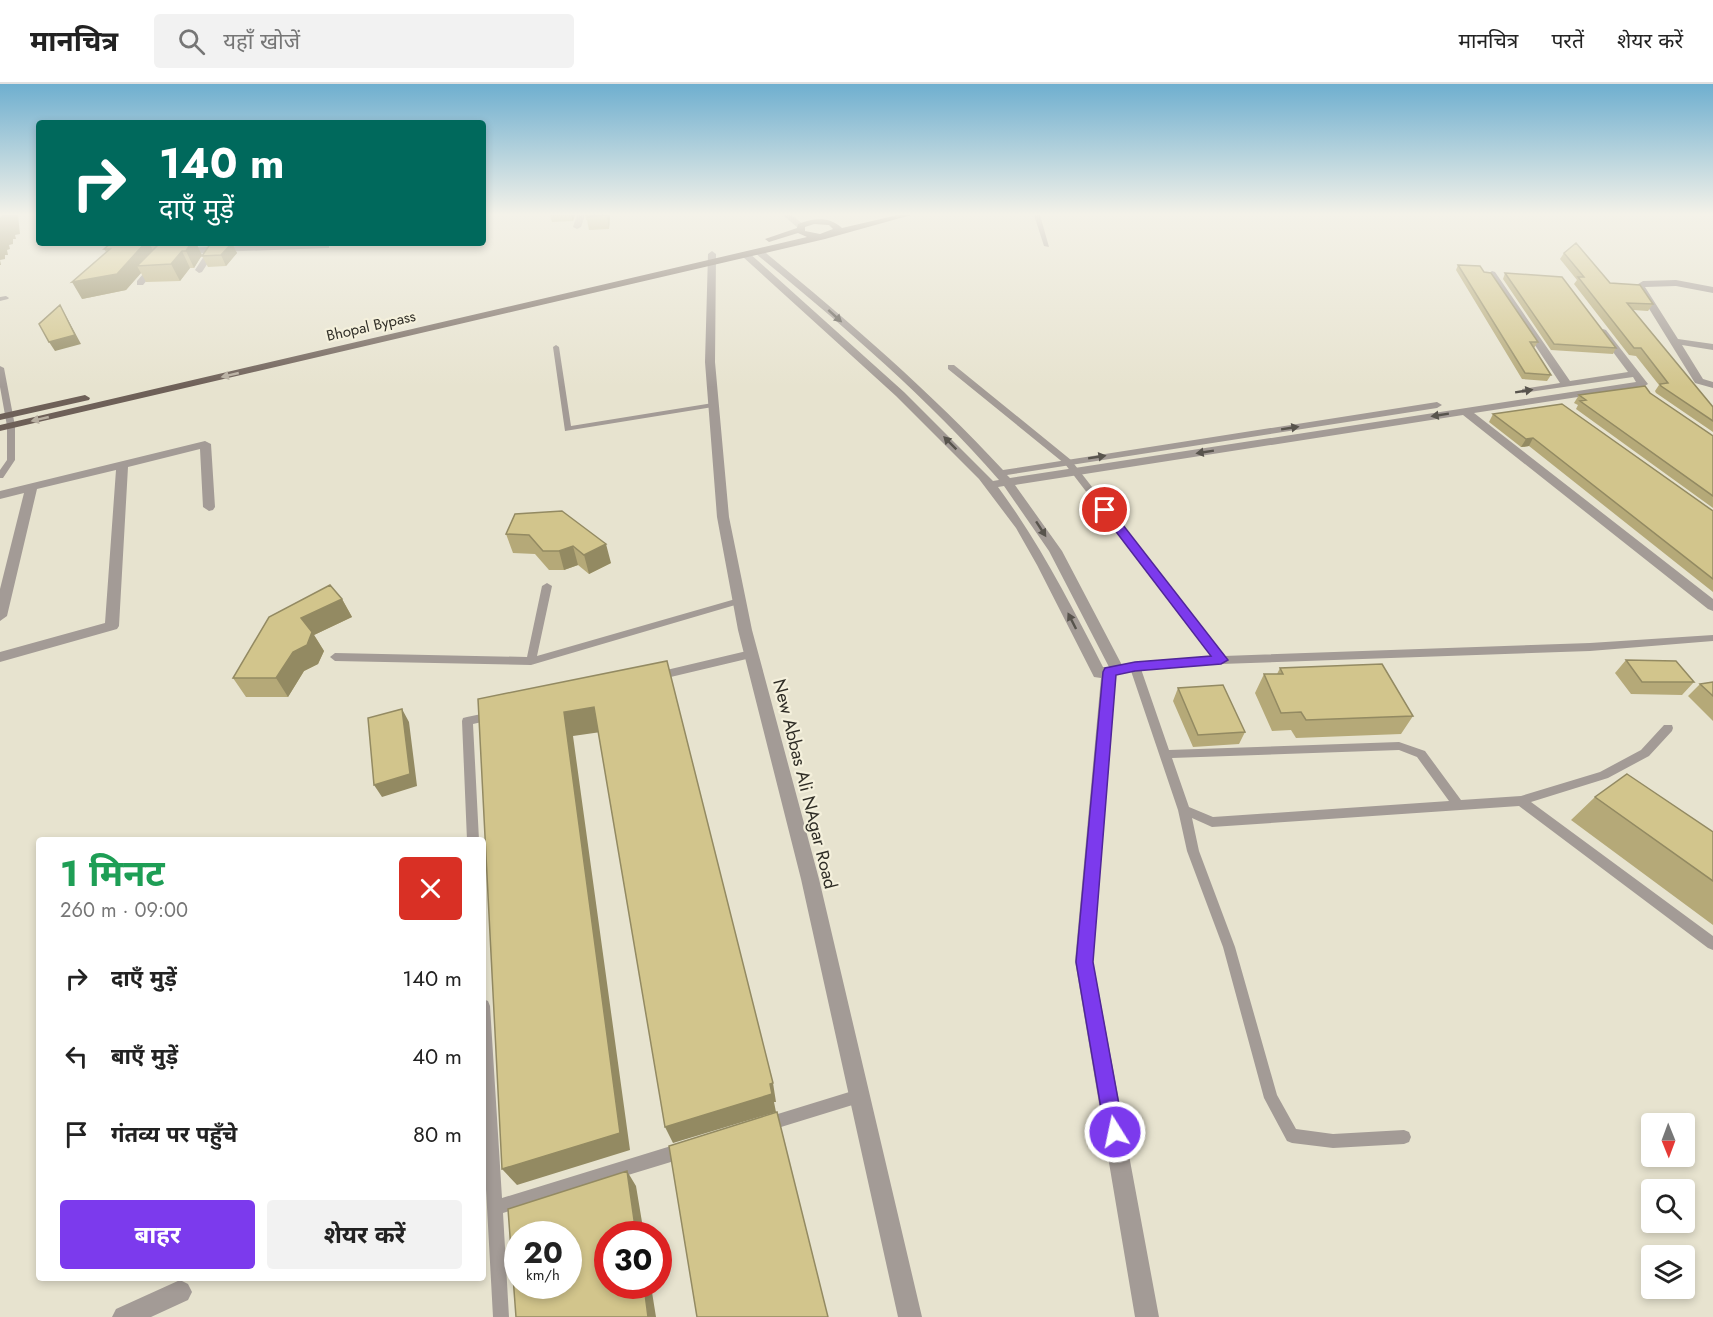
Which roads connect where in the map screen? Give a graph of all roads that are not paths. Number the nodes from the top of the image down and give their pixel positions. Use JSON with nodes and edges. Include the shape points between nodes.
{"nodes":[{"id":1,"x":149,"y":273,"type":"edge"},
{"id":2,"x":650,"y":273,"type":"edge"},
{"id":3,"x":712,"y":273,"type":"edge"},
{"id":4,"x":766,"y":273,"type":"edge"},
{"id":5,"x":784,"y":273,"type":"edge"},
{"id":6,"x":1492,"y":273,"type":"edge"},
{"id":7,"x":140,"y":283,"type":"edge"},
{"id":8,"x":1713,"y":290,"type":"edge"},
{"id":9,"x":1595,"y":321,"type":"edge"},
{"id":10,"x":1675,"y":341,"type":"junction"},
{"id":11,"x":556,"y":347,"type":"dead end"},
{"id":12,"x":1713,"y":347,"type":"edge"},
{"id":13,"x":951,"y":367,"type":"dead end"},
{"id":14,"x":0,"y":368,"type":"edge"},
{"id":15,"x":1639,"y":379,"type":"junction"},
{"id":16,"x":1567,"y":385,"type":"junction"},
{"id":17,"x":1713,"y":385,"type":"edge"},
{"id":18,"x":1650,"y":397,"type":"edge"},
{"id":19,"x":1550,"y":398,"type":"junction"},
{"id":20,"x":713,"y":405,"type":"junction"},
{"id":21,"x":1464,"y":411,"type":"junction"},
{"id":22,"x":1569,"y":412,"type":"edge"},
{"id":23,"x":5,"y":422,"type":"edge"},
{"id":24,"x":1068,"y":462,"type":"junction"},
{"id":25,"x":123,"y":464,"type":"junction"},
{"id":26,"x":1076,"y":472,"type":"junction"},
{"id":27,"x":0,"y":476,"type":"edge"},
{"id":28,"x":1002,"y":478,"type":"junction"},
{"id":29,"x":986,"y":481,"type":"junction"},
{"id":30,"x":32,"y":486,"type":"junction"},
{"id":31,"x":0,"y":495,"type":"edge"},
{"id":32,"x":209,"y":507,"type":"dead end"},
{"id":33,"x":547,"y":586,"type":"dead end"},
{"id":34,"x":739,"y":601,"type":"junction"},
{"id":35,"x":1713,"y":606,"type":"edge"},
{"id":36,"x":0,"y":616,"type":"edge"},
{"id":37,"x":1713,"y":638,"type":"edge"},
{"id":38,"x":751,"y":654,"type":"junction"},
{"id":39,"x":0,"y":657,"type":"edge"},
{"id":40,"x":335,"y":657,"type":"dead end"},
{"id":41,"x":1221,"y":660,"type":"junction"},
{"id":42,"x":531,"y":661,"type":"junction"},
{"id":43,"x":1135,"y":666,"type":"junction"},
{"id":44,"x":1108,"y":671,"type":"junction"},
{"id":45,"x":649,"y":678,"type":"edge"},
{"id":46,"x":501,"y":713,"type":"edge"},
{"id":47,"x":1668,"y":728,"type":"dead end"},
{"id":48,"x":1166,"y":754,"type":"junction"},
{"id":49,"x":1521,"y":801,"type":"junction"},
{"id":50,"x":1458,"y":805,"type":"junction"},
{"id":51,"x":1184,"y":810,"type":"junction"},
{"id":52,"x":473,"y":837,"type":"edge"},
{"id":53,"x":1713,"y":944,"type":"edge"},
{"id":54,"x":486,"y":1056,"type":"edge"},
{"id":55,"x":859,"y":1096,"type":"junction"},
{"id":56,"x":757,"y":1128,"type":"edge"},
{"id":57,"x":1404,"y":1137,"type":"dead end"},
{"id":58,"x":700,"y":1145,"type":"edge"},
{"id":59,"x":495,"y":1208,"type":"junction"},
{"id":60,"x":180,"y":1292,"type":"dead end"},
{"id":61,"x":124,"y":1317,"type":"edge"},
{"id":62,"x":501,"y":1317,"type":"edge"},
{"id":63,"x":910,"y":1317,"type":"edge"},
{"id":64,"x":1147,"y":1317,"type":"edge"}],
"edges":[{"from":1,"to":7,"type":"street"},
{"from":2,"to":23,"type":"main road","name":"Bhopal Bypass"},
{"from":3,"to":20,"type":"street","name":"New Abbas Ali NAgar Road"},
{"from":29,"to":4,"type":"street","one_way":true,"via":[[900,394]]},
{"from":5,"to":28,"type":"street","one_way":true,"via":[[906,380]]},
{"from":6,"to":16,"type":"street"},
{"from":8,"to":10,"type":"street","via":[[1676,283],[1640,286]]},
{"from":9,"to":15,"type":"street"},
{"from":10,"to":12,"type":"street"},
{"from":10,"to":17,"type":"street","via":[[1699,381]]},
{"from":11,"to":20,"type":"lane","via":[[568,429]]},
{"from":13,"to":24,"type":"lane"},
{"from":14,"to":23,"type":"lane"},
{"from":15,"to":16,"type":"street"},
{"from":15,"to":18,"type":"street"},
{"from":15,"to":19,"type":"street"},
{"from":24,"to":16,"type":"street","one_way":true},
{"from":19,"to":21,"type":"street"},
{"from":19,"to":22,"type":"street"},
{"from":20,"to":34,"type":"street","name":"New Abbas Ali NAgar Road","via":[[723,517]]},
{"from":21,"to":26,"type":"street","one_way":true},
{"from":21,"to":35,"type":"street"},
{"from":23,"to":27,"type":"lane","via":[[11,460]]},
{"from":24,"to":26,"type":"lane"},
{"from":24,"to":28,"type":"street"},
{"from":25,"to":30,"type":"street"},
{"from":25,"to":32,"type":"street","via":[[205,444]]},
{"from":25,"to":39,"type":"street","via":[[112,626]]},
{"from":26,"to":28,"type":"street"},
{"from":26,"to":41,"type":"lane"},
{"from":28,"to":29,"type":"street"},
{"from":28,"to":44,"type":"street","one_way":true,"via":[[1059,557]]},
{"from":44,"to":29,"type":"street","one_way":true,"via":[[1021,527]]},
{"from":30,"to":31,"type":"street"},
{"from":30,"to":36,"type":"street"},
{"from":33,"to":42,"type":"lane"},
{"from":34,"to":38,"type":"street","name":"New Abbas Ali NAgar Road"},
{"from":34,"to":42,"type":"lane"},
{"from":37,"to":41,"type":"lane","via":[[1446,654]]},
{"from":38,"to":45,"type":"lane"},
{"from":38,"to":55,"type":"street","name":"New Abbas Ali NAgar Road","via":[[810,879]]},
{"from":40,"to":42,"type":"lane"},
{"from":41,"to":43,"type":"lane"},
{"from":43,"to":44,"type":"lane"},
{"from":43,"to":48,"type":"lane"},
{"from":44,"to":64,"type":"street","via":[[1084,962]]},
{"from":46,"to":52,"type":"lane","via":[[466,721]]},
{"from":47,"to":49,"type":"lane","via":[[1646,753],[1609,778]]},
{"from":48,"to":50,"type":"lane","via":[[1399,746],[1421,754]]},
{"from":48,"to":51,"type":"lane"},
{"from":49,"to":50,"type":"lane"},
{"from":49,"to":53,"type":"lane"},
{"from":50,"to":51,"type":"lane","via":[[1212,822]]},
{"from":51,"to":57,"type":"lane","via":[[1193,851],[1229,946],[1272,1098],[1292,1136],[1333,1141]]},
{"from":54,"to":59,"type":"lane"},
{"from":55,"to":56,"type":"lane"},
{"from":55,"to":63,"type":"street","name":"New Abbas Ali NAgar Road"},
{"from":58,"to":59,"type":"lane"},
{"from":59,"to":62,"type":"lane"},
{"from":60,"to":61,"type":"street"}]}
